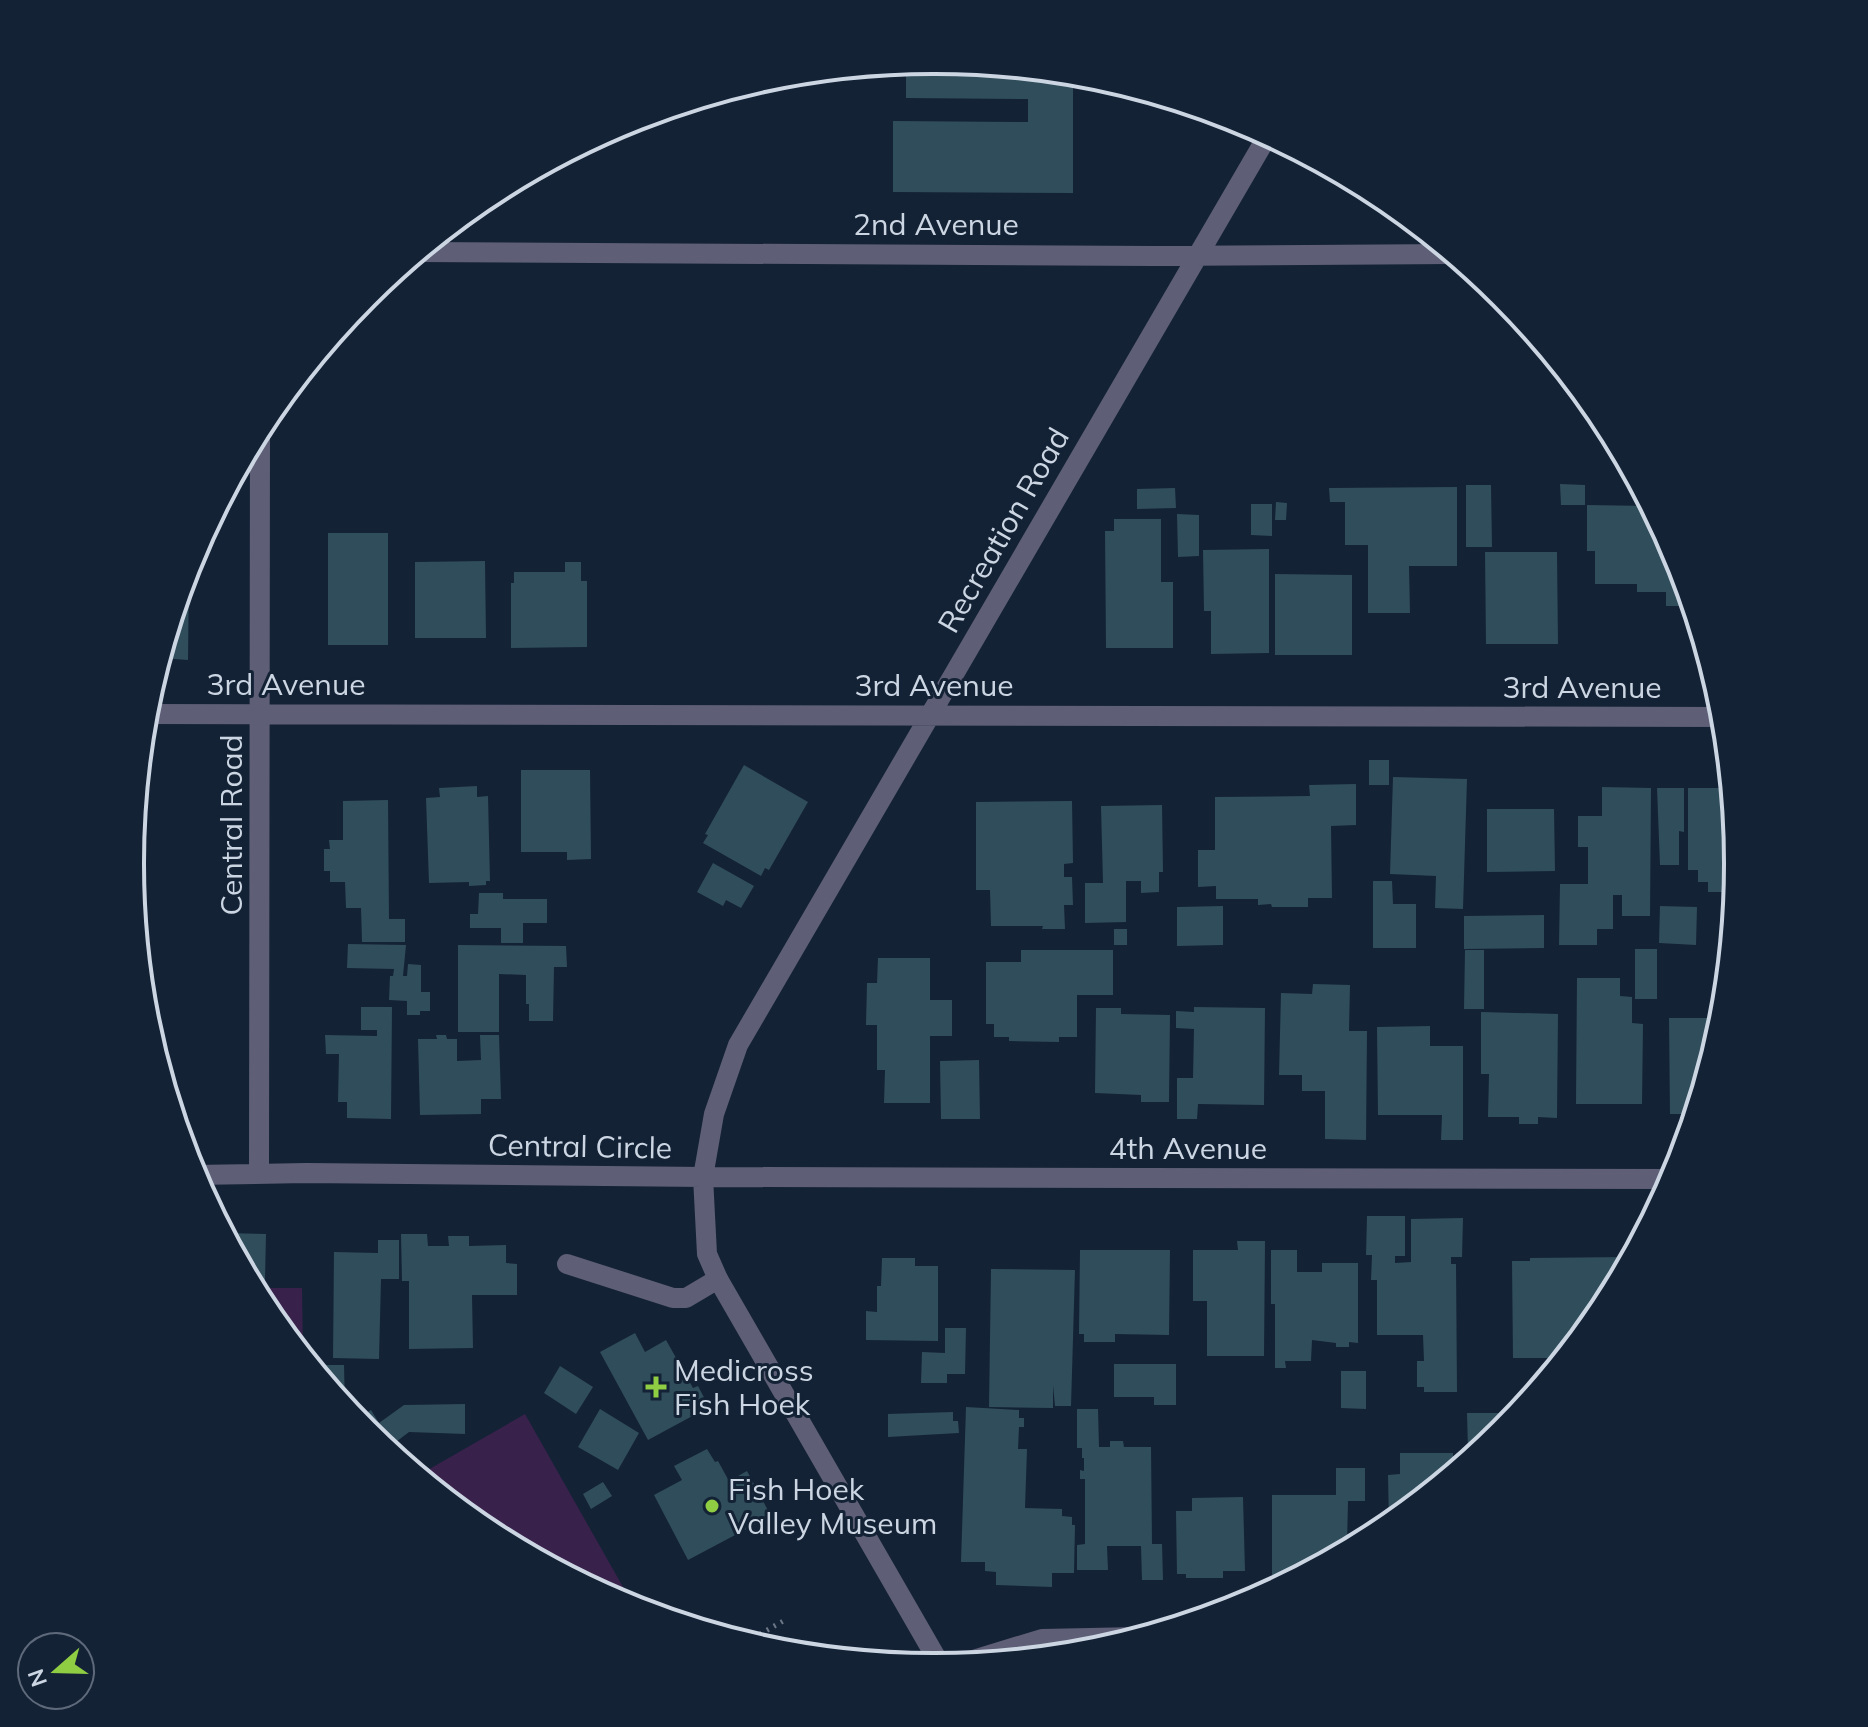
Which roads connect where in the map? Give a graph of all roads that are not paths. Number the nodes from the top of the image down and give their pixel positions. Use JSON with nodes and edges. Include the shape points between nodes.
{"nodes":[{"id":1,"x":1262,"y":146,"type":"edge"},
{"id":2,"x":435,"y":252,"type":"edge"},
{"id":3,"x":1436,"y":254,"type":"edge"},
{"id":4,"x":1197,"y":256,"type":"junction"},
{"id":5,"x":260,"y":453,"type":"edge"},
{"id":6,"x":159,"y":714,"type":"edge"},
{"id":7,"x":261,"y":715,"type":"junction"},
{"id":8,"x":930,"y":715,"type":"junction"},
{"id":9,"x":1709,"y":717,"type":"edge"},
{"id":10,"x":259,"y":1174,"type":"junction"},
{"id":11,"x":209,"y":1175,"type":"edge"},
{"id":12,"x":703,"y":1177,"type":"junction"},
{"id":13,"x":1657,"y":1179,"type":"edge"},
{"id":14,"x":567,"y":1264,"type":"dead end"},
{"id":15,"x":718,"y":1279,"type":"junction"},
{"id":16,"x":1088,"y":1638,"type":"edge"},
{"id":17,"x":1002,"y":1649,"type":"edge"},
{"id":18,"x":933,"y":1653,"type":"edge"}],
"edges":[{"from":1,"to":4,"type":"street","name":"Recreation Road"},
{"from":2,"to":4,"type":"street","name":"2nd Avenue"},
{"from":3,"to":4,"type":"street","name":"2nd Avenue"},
{"from":4,"to":8,"type":"street","name":"Recreation Road"},
{"from":5,"to":7,"type":"street","name":"Central Road"},
{"from":6,"to":7,"type":"street","name":"3rd Avenue"},
{"from":7,"to":8,"type":"street","name":"3rd Avenue"},
{"from":7,"to":10,"type":"street","name":"Central Road"},
{"from":8,"to":9,"type":"street","name":"3rd Avenue"},
{"from":8,"to":12,"type":"street","name":"Recreation Road","via":[[738,1045],[714,1114]]},
{"from":10,"to":11,"type":"street","name":"Central Circle"},
{"from":10,"to":12,"type":"street","name":"Central Circle"},
{"from":12,"to":13,"type":"street","name":"4th Avenue"},
{"from":12,"to":15,"type":"street","name":"Central Circle","via":[[707,1254]]},
{"from":14,"to":15,"type":"street","via":[[673,1298],[686,1298]]},
{"from":15,"to":18,"type":"street","name":"Central Circle"},
{"from":16,"to":17,"type":"street","via":[[1042,1639]]}]}
